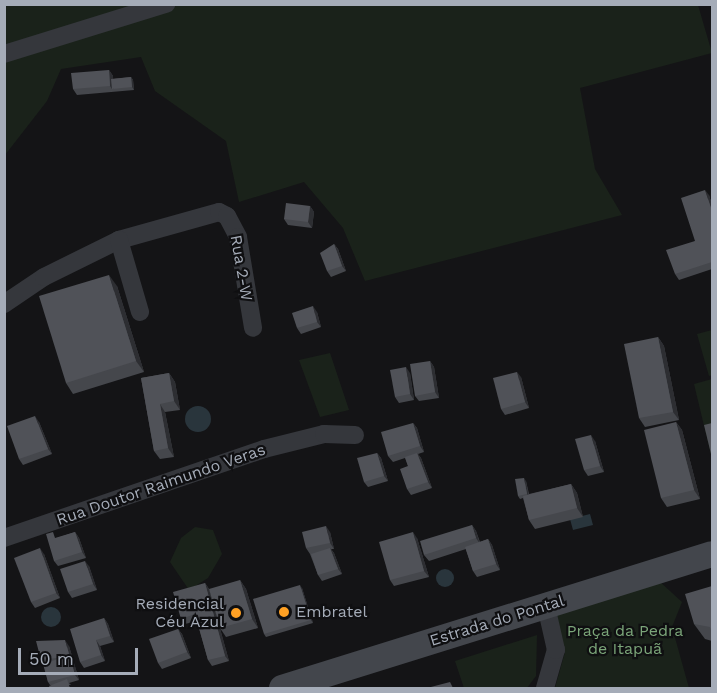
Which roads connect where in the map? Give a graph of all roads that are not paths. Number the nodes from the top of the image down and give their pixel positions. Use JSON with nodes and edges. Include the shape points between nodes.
{"nodes":[{"id":1,"x":155,"y":6,"type":"edge"},
{"id":2,"x":4,"y":54,"type":"edge"},
{"id":3,"x":119,"y":240,"type":"junction"},
{"id":4,"x":4,"y":304,"type":"edge"},
{"id":5,"x":141,"y":312,"type":"dead end"},
{"id":6,"x":253,"y":328,"type":"dead end"},
{"id":7,"x":355,"y":435,"type":"dead end"},
{"id":8,"x":4,"y":538,"type":"edge"},
{"id":9,"x":712,"y":554,"type":"edge"},
{"id":10,"x":546,"y":606,"type":"junction"},
{"id":11,"x":282,"y":688,"type":"edge"},
{"id":12,"x":546,"y":688,"type":"edge"}],
"edges":[{"from":1,"to":2,"type":"street"},
{"from":3,"to":4,"type":"street","name":"Rua 2-W","via":[[44,277]]},
{"from":3,"to":5,"type":"street"},
{"from":3,"to":6,"type":"street","name":"Rua 2-W","via":[[219,212],[227,216],[238,237]]},
{"from":7,"to":8,"type":"street","name":"Rua Doutor Raimundo Veras","via":[[324,434],[264,449]]},
{"from":9,"to":10,"type":"main road","name":"Estrada do Pontal"},
{"from":10,"to":11,"type":"main road","name":"Estrada do Pontal"},
{"from":10,"to":12,"type":"street","via":[[556,650]]}]}
